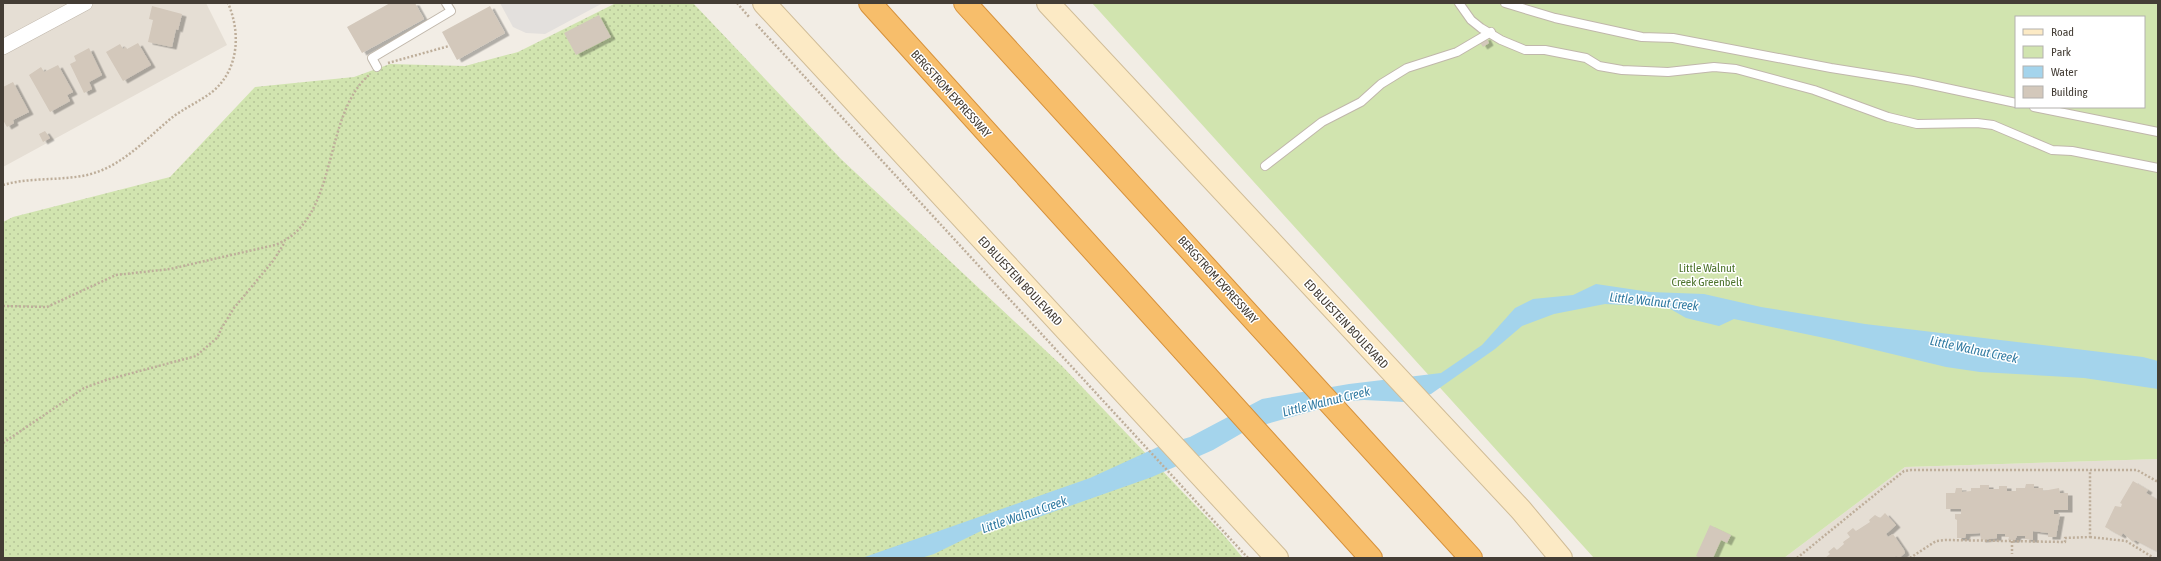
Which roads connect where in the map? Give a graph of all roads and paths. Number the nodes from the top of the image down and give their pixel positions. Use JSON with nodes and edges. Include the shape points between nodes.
{"nodes":[{"id":1,"x":85,"y":3,"type":"edge"},
{"id":2,"x":228,"y":3,"type":"edge"},
{"id":3,"x":446,"y":3,"type":"edge"},
{"id":4,"x":737,"y":3,"type":"edge"},
{"id":5,"x":764,"y":3,"type":"edge"},
{"id":6,"x":870,"y":3,"type":"edge"},
{"id":7,"x":964,"y":3,"type":"edge"},
{"id":8,"x":1048,"y":3,"type":"edge"},
{"id":9,"x":1459,"y":3,"type":"edge"},
{"id":10,"x":1505,"y":3,"type":"edge"},
{"id":11,"x":1522,"y":5,"type":"edge"},
{"id":12,"x":1491,"y":32,"type":"junction"},
{"id":13,"x":449,"y":46,"type":"dead end"},
{"id":14,"x":3,"y":48,"type":"edge"},
{"id":15,"x":377,"y":67,"type":"junction"},
{"id":16,"x":2015,"y":103,"type":"edge"},
{"id":17,"x":2039,"y":108,"type":"edge"},
{"id":18,"x":2158,"y":132,"type":"edge"},
{"id":19,"x":1265,"y":166,"type":"dead end"},
{"id":20,"x":2158,"y":168,"type":"edge"},
{"id":21,"x":3,"y":184,"type":"edge"},
{"id":22,"x":285,"y":242,"type":"junction"},
{"id":23,"x":3,"y":306,"type":"edge"},
{"id":24,"x":3,"y":443,"type":"edge"},
{"id":25,"x":2090,"y":470,"type":"junction"},
{"id":26,"x":2158,"y":482,"type":"edge"},
{"id":27,"x":2090,"y":537,"type":"junction"},
{"id":28,"x":2012,"y":541,"type":"junction"},
{"id":29,"x":2012,"y":554,"type":"dead end"},
{"id":30,"x":1248,"y":558,"type":"edge"},
{"id":31,"x":1277,"y":558,"type":"edge"},
{"id":32,"x":1371,"y":558,"type":"edge"},
{"id":33,"x":1470,"y":558,"type":"edge"},
{"id":34,"x":1561,"y":558,"type":"edge"},
{"id":35,"x":1797,"y":558,"type":"edge"},
{"id":36,"x":1910,"y":558,"type":"edge"},
{"id":37,"x":2154,"y":558,"type":"edge"}],
"edges":[{"from":1,"to":14,"type":"street"},
{"from":2,"to":21,"type":"path","via":[[234,18],[235,52],[231,66],[213,91],[171,118],[131,154],[103,169],[87,175]]},
{"from":3,"to":15,"type":"lane","via":[[451,11],[372,58]]},
{"from":4,"to":30,"type":"path"},
{"from":5,"to":31,"type":"main road","name":"ED BLUESTEIN BOULEVARD"},
{"from":6,"to":32,"type":"highway","name":"BERGSTROM EXPRESSWAY"},
{"from":7,"to":33,"type":"highway","name":"BERGSTROM EXPRESSWAY"},
{"from":8,"to":34,"type":"main road","name":"ED BLUESTEIN BOULEVARD","via":[[1521,510]]},
{"from":9,"to":12,"type":"lane","via":[[1471,20]]},
{"from":10,"to":11,"type":"lane"},
{"from":11,"to":16,"type":"lane","via":[[1555,18],[1642,37],[1673,38]]},
{"from":12,"to":19,"type":"lane","via":[[1457,52],[1407,68],[1381,84],[1360,102],[1322,122]]},
{"from":12,"to":20,"type":"lane","via":[[1501,40],[1526,50],[1546,50],[1586,58],[1599,66],[1622,70],[1668,72],[1714,67],[1736,69],[1814,90],[1888,117],[1917,124],[1976,123],[1993,126],[2052,150]]},
{"from":13,"to":15,"type":"path"},
{"from":15,"to":22,"type":"path","via":[[366,77],[345,110],[317,199],[300,228]]},
{"from":17,"to":18,"type":"lane"},
{"from":22,"to":23,"type":"path","via":[[170,269],[116,275],[47,307]]},
{"from":22,"to":24,"type":"path","via":[[273,261],[234,308],[218,337],[196,356],[84,388]]},
{"from":25,"to":26,"type":"path","via":[[2137,470]]},
{"from":25,"to":27,"type":"path"},
{"from":25,"to":35,"type":"path","via":[[1904,471]]},
{"from":27,"to":28,"type":"path","via":[[2065,538],[2065,542]]},
{"from":27,"to":37,"type":"path","via":[[2126,541]]},
{"from":28,"to":29,"type":"path"},
{"from":28,"to":36,"type":"path","via":[[1936,541]]}]}
